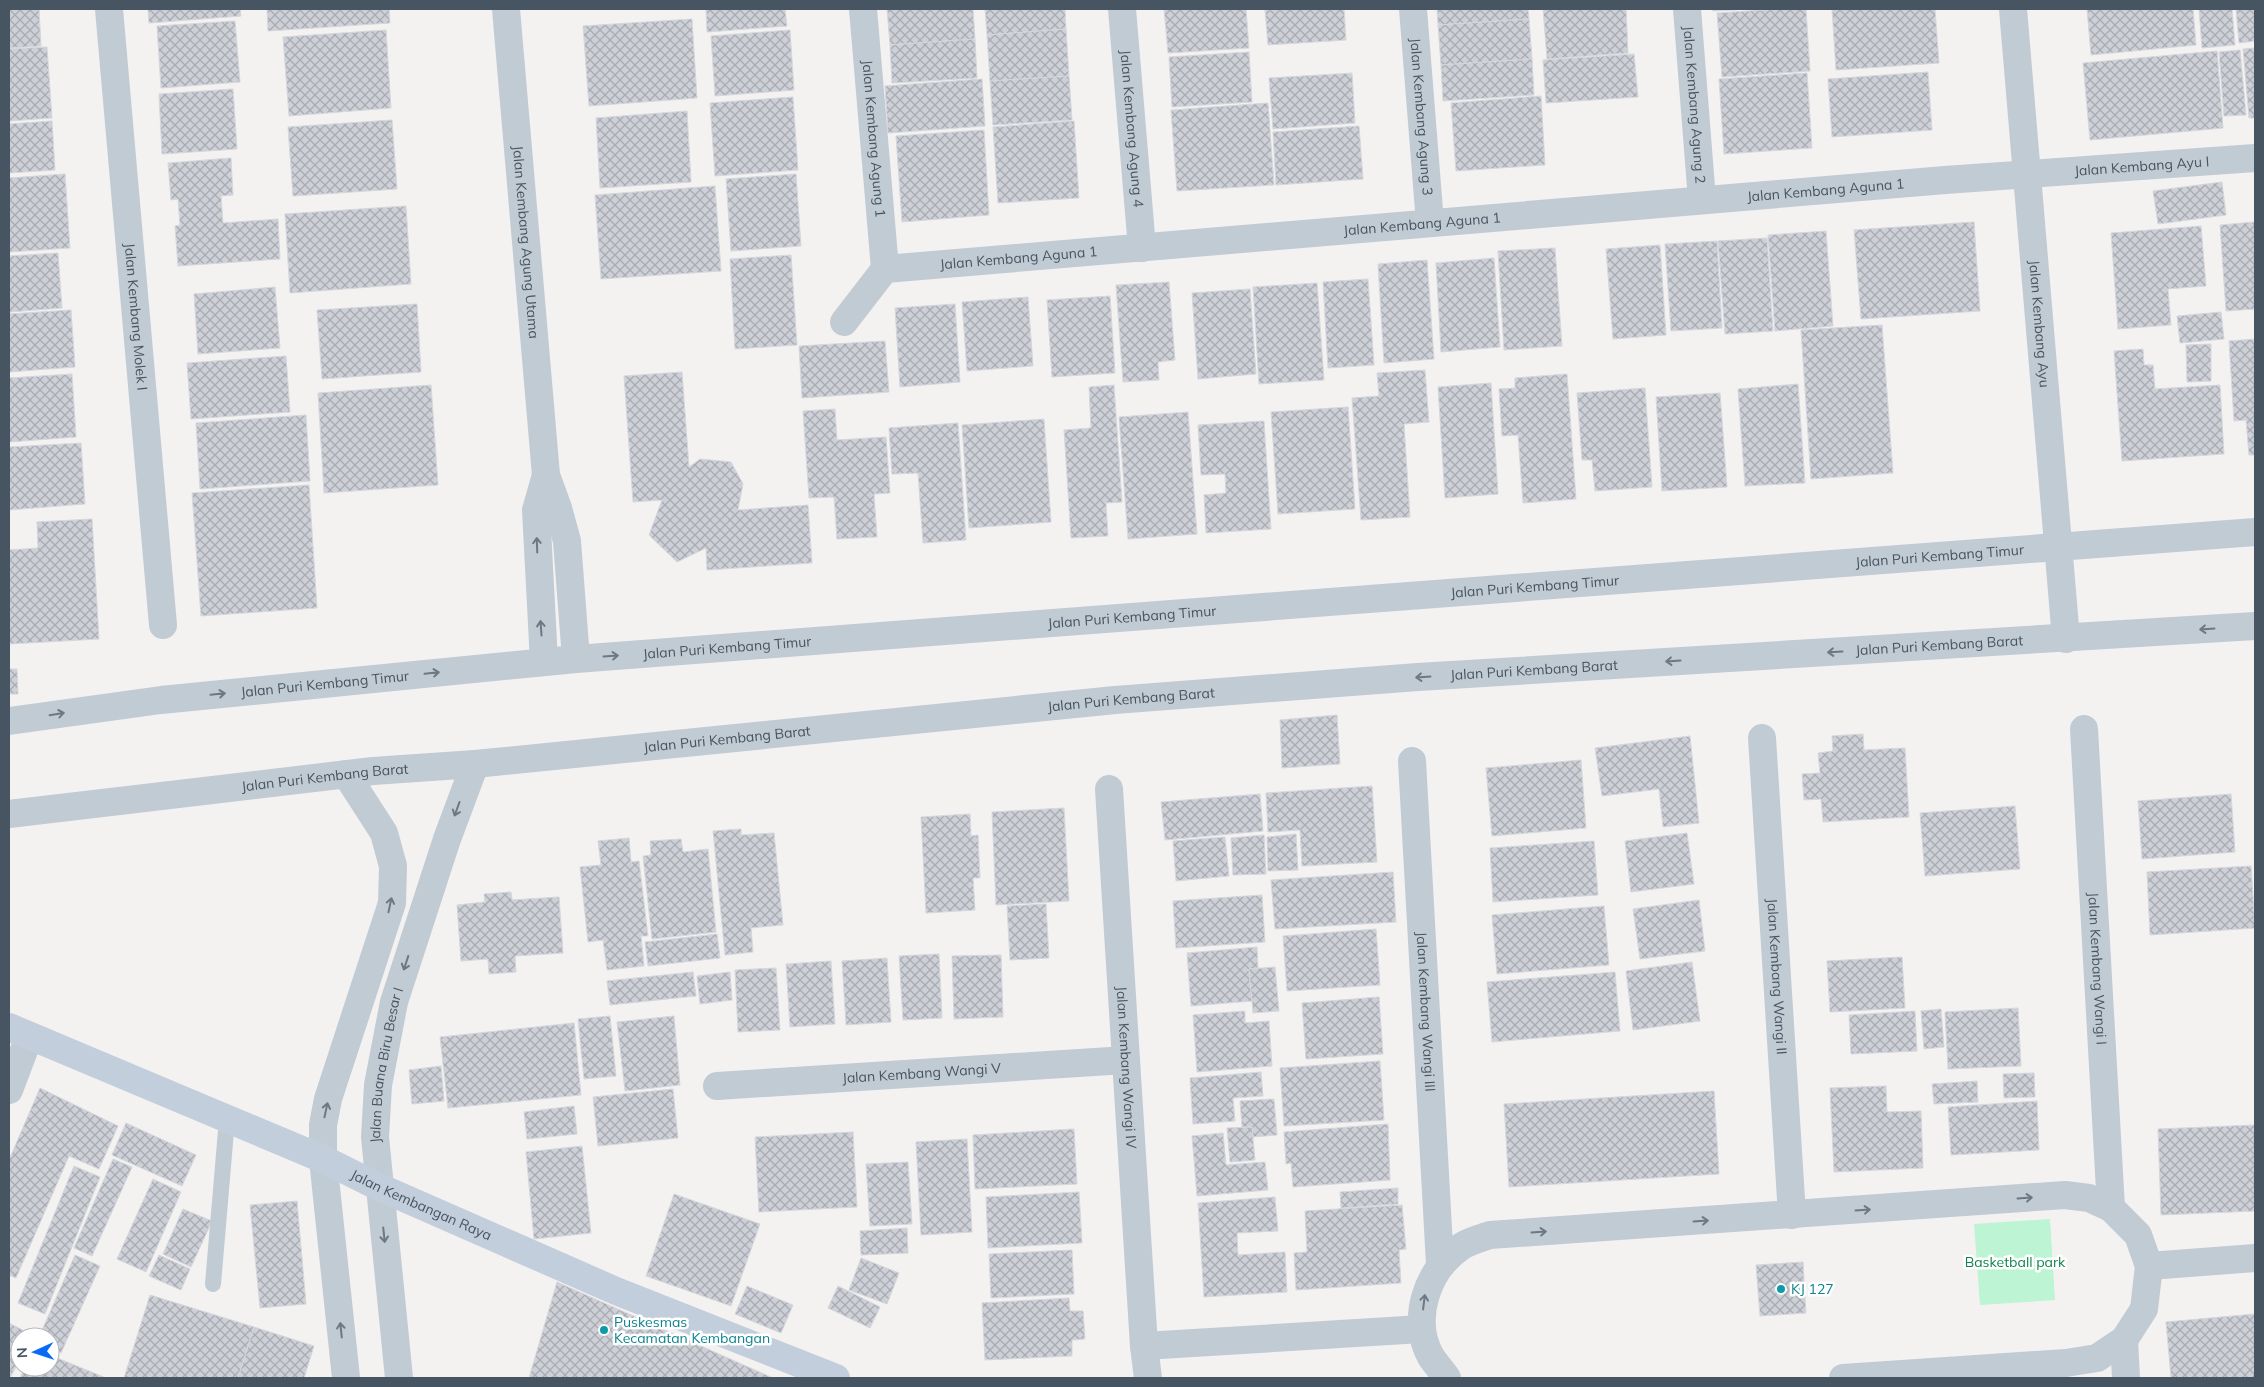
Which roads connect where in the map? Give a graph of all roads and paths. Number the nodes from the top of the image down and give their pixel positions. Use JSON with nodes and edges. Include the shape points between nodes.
{"nodes":[{"id":1,"x":109,"y":9,"type":"edge"},
{"id":2,"x":506,"y":9,"type":"edge"},
{"id":3,"x":863,"y":9,"type":"edge"},
{"id":4,"x":1122,"y":9,"type":"edge"},
{"id":5,"x":1413,"y":9,"type":"edge"},
{"id":6,"x":1687,"y":9,"type":"edge"},
{"id":7,"x":2014,"y":9,"type":"edge"},
{"id":8,"x":2255,"y":158,"type":"edge"},
{"id":9,"x":2028,"y":176,"type":"junction"},
{"id":10,"x":1702,"y":200,"type":"junction"},
{"id":11,"x":1430,"y":223,"type":"junction"},
{"id":12,"x":1142,"y":248,"type":"junction"},
{"id":13,"x":885,"y":269,"type":"junction"},
{"id":14,"x":844,"y":322,"type":"dead end"},
{"id":15,"x":546,"y":475,"type":"junction"},
{"id":16,"x":2255,"y":532,"type":"edge"},
{"id":17,"x":2058,"y":545,"type":"junction"},
{"id":18,"x":163,"y":625,"type":"dead end"},
{"id":19,"x":2255,"y":626,"type":"edge"},
{"id":20,"x":2066,"y":639,"type":"junction"},
{"id":21,"x":576,"y":659,"type":"junction"},
{"id":22,"x":544,"y":662,"type":"junction"},
{"id":23,"x":15,"y":725,"type":"edge"},
{"id":24,"x":2084,"y":728,"type":"dead end"},
{"id":25,"x":1762,"y":738,"type":"dead end"},
{"id":26,"x":1412,"y":761,"type":"dead end"},
{"id":27,"x":475,"y":764,"type":"junction"},
{"id":28,"x":346,"y":774,"type":"junction"},
{"id":29,"x":1109,"y":789,"type":"dead end"},
{"id":30,"x":9,"y":794,"type":"edge"},
{"id":31,"x":37,"y":810,"type":"junction"},
{"id":32,"x":9,"y":814,"type":"edge"},
{"id":33,"x":19,"y":1032,"type":"edge"},
{"id":34,"x":1126,"y":1060,"type":"junction"},
{"id":35,"x":718,"y":1086,"type":"dead end"},
{"id":36,"x":9,"y":1090,"type":"edge"},
{"id":37,"x":227,"y":1119,"type":"junction"},
{"id":38,"x":323,"y":1159,"type":"junction"},
{"id":39,"x":379,"y":1187,"type":"junction"},
{"id":40,"x":2111,"y":1208,"type":"junction"},
{"id":41,"x":1792,"y":1215,"type":"junction"},
{"id":42,"x":2255,"y":1258,"type":"edge"},
{"id":43,"x":1440,"y":1264,"type":"junction"},
{"id":44,"x":2150,"y":1266,"type":"junction"},
{"id":45,"x":213,"y":1284,"type":"dead end"},
{"id":46,"x":1422,"y":1329,"type":"junction"},
{"id":47,"x":2124,"y":1340,"type":"junction"},
{"id":48,"x":1144,"y":1346,"type":"junction"},
{"id":49,"x":346,"y":1378,"type":"edge"},
{"id":50,"x":399,"y":1378,"type":"edge"},
{"id":51,"x":836,"y":1378,"type":"edge"},
{"id":52,"x":1148,"y":1378,"type":"edge"},
{"id":53,"x":1447,"y":1378,"type":"edge"},
{"id":54,"x":1843,"y":1378,"type":"edge"},
{"id":55,"x":2126,"y":1378,"type":"edge"}],
"edges":[{"from":1,"to":18,"type":"street","name":"Jalan Kembang Molek I"},
{"from":2,"to":15,"type":"street","name":"Jalan Kembang Agung Utama"},
{"from":3,"to":13,"type":"street","name":"Jalan Kembang Agung 1"},
{"from":4,"to":12,"type":"street","name":"Jalan Kembang Agung 4"},
{"from":5,"to":11,"type":"street","name":"Jalan Kembang Agung 3"},
{"from":6,"to":10,"type":"street","name":"Jalan Kembang Agung 2"},
{"from":7,"to":9,"type":"street","name":"Jalan Kembang Ayu"},
{"from":8,"to":9,"type":"street","name":"Jalan Kembang Ayu I"},
{"from":9,"to":10,"type":"street","name":"Jalan Kembang Aguna 1"},
{"from":9,"to":17,"type":"street","name":"Jalan Kembang Ayu"},
{"from":10,"to":11,"type":"street","name":"Jalan Kembang Aguna 1"},
{"from":11,"to":12,"type":"street","name":"Jalan Kembang Aguna 1"},
{"from":12,"to":13,"type":"street","name":"Jalan Kembang Aguna 1"},
{"from":13,"to":14,"type":"street"},
{"from":15,"to":21,"type":"street","name":"Jalan Kembang Agung Utama","via":[[567,541]]},
{"from":22,"to":15,"type":"street","name":"Jalan Kembang Agung Utama","one_way":true,"via":[[536,510]]},
{"from":16,"to":17,"type":"street","name":"Jalan Puri Kembang Timur"},
{"from":17,"to":20,"type":"street","name":"Jalan Kembang Ayu"},
{"from":21,"to":17,"type":"street","name":"Jalan Puri Kembang Timur","one_way":true},
{"from":19,"to":20,"type":"street","name":"Jalan Puri Kembang Barat","one_way":true},
{"from":20,"to":27,"type":"street","name":"Jalan Puri Kembang Barat","one_way":true,"via":[[1418,677],[1115,700]]},
{"from":21,"to":22,"type":"street","name":"Jalan Puri Kembang Timur"},
{"from":23,"to":22,"type":"street","name":"Jalan Puri Kembang Timur","one_way":true,"via":[[160,700]]},
{"from":24,"to":40,"type":"street","name":"Jalan Kembang Wangi I"},
{"from":25,"to":41,"type":"street","name":"Jalan Kembang Wangi II"},
{"from":26,"to":43,"type":"street","name":"Jalan Kembang Wangi III"},
{"from":27,"to":28,"type":"street","name":"Jalan Puri Kembang Barat"},
{"from":27,"to":39,"type":"street","name":"Jalan Buana Biru Besar I","one_way":true,"via":[[446,839],[394,1002],[378,1085],[375,1137]]},
{"from":28,"to":31,"type":"street","name":"Jalan Puri Kembang Barat"},
{"from":38,"to":28,"type":"street","one_way":true,"via":[[323,1125],[328,1100],[392,903],[393,866],[384,833]]},
{"from":29,"to":34,"type":"street","name":"Jalan Kembang Wangi IV"},
{"from":30,"to":31,"type":"street"},
{"from":31,"to":32,"type":"street","name":"Jalan Puri Kembang Barat"},
{"from":33,"to":36,"type":"street"},
{"from":33,"to":37,"type":"street","name":"Jalan Kembangan Raya"},
{"from":34,"to":35,"type":"street","name":"Jalan Kembang Wangi V"},
{"from":34,"to":48,"type":"street","name":"Jalan Kembang Wangi IV"},
{"from":37,"to":38,"type":"street","name":"Jalan Kembangan Raya"},
{"from":37,"to":45,"type":"lane"},
{"from":38,"to":39,"type":"street","name":"Jalan Kembangan Raya"},
{"from":49,"to":38,"type":"street","one_way":true},
{"from":39,"to":50,"type":"street","name":"Jalan Buana Biru Besar I","one_way":true},
{"from":39,"to":51,"type":"street","name":"Jalan Kembangan Raya","via":[[616,1292]]},
{"from":41,"to":40,"type":"street","one_way":true,"via":[[2066,1195],[2089,1198]]},
{"from":40,"to":44,"type":"street","via":[[2138,1235]]},
{"from":43,"to":41,"type":"street","one_way":true,"via":[[1463,1245],[1490,1235]]},
{"from":42,"to":44,"type":"street"},
{"from":46,"to":43,"type":"street","one_way":true,"via":[[1424,1295]]},
{"from":44,"to":47,"type":"street","via":[[2144,1309]]},
{"from":46,"to":48,"type":"street"},
{"from":46,"to":53,"type":"street","via":[[1431,1356]]},
{"from":47,"to":54,"type":"street","via":[[2097,1358],[2066,1363]]},
{"from":47,"to":55,"type":"street"},
{"from":48,"to":52,"type":"street","name":"Jalan Kembang Wangi IV"}]}
